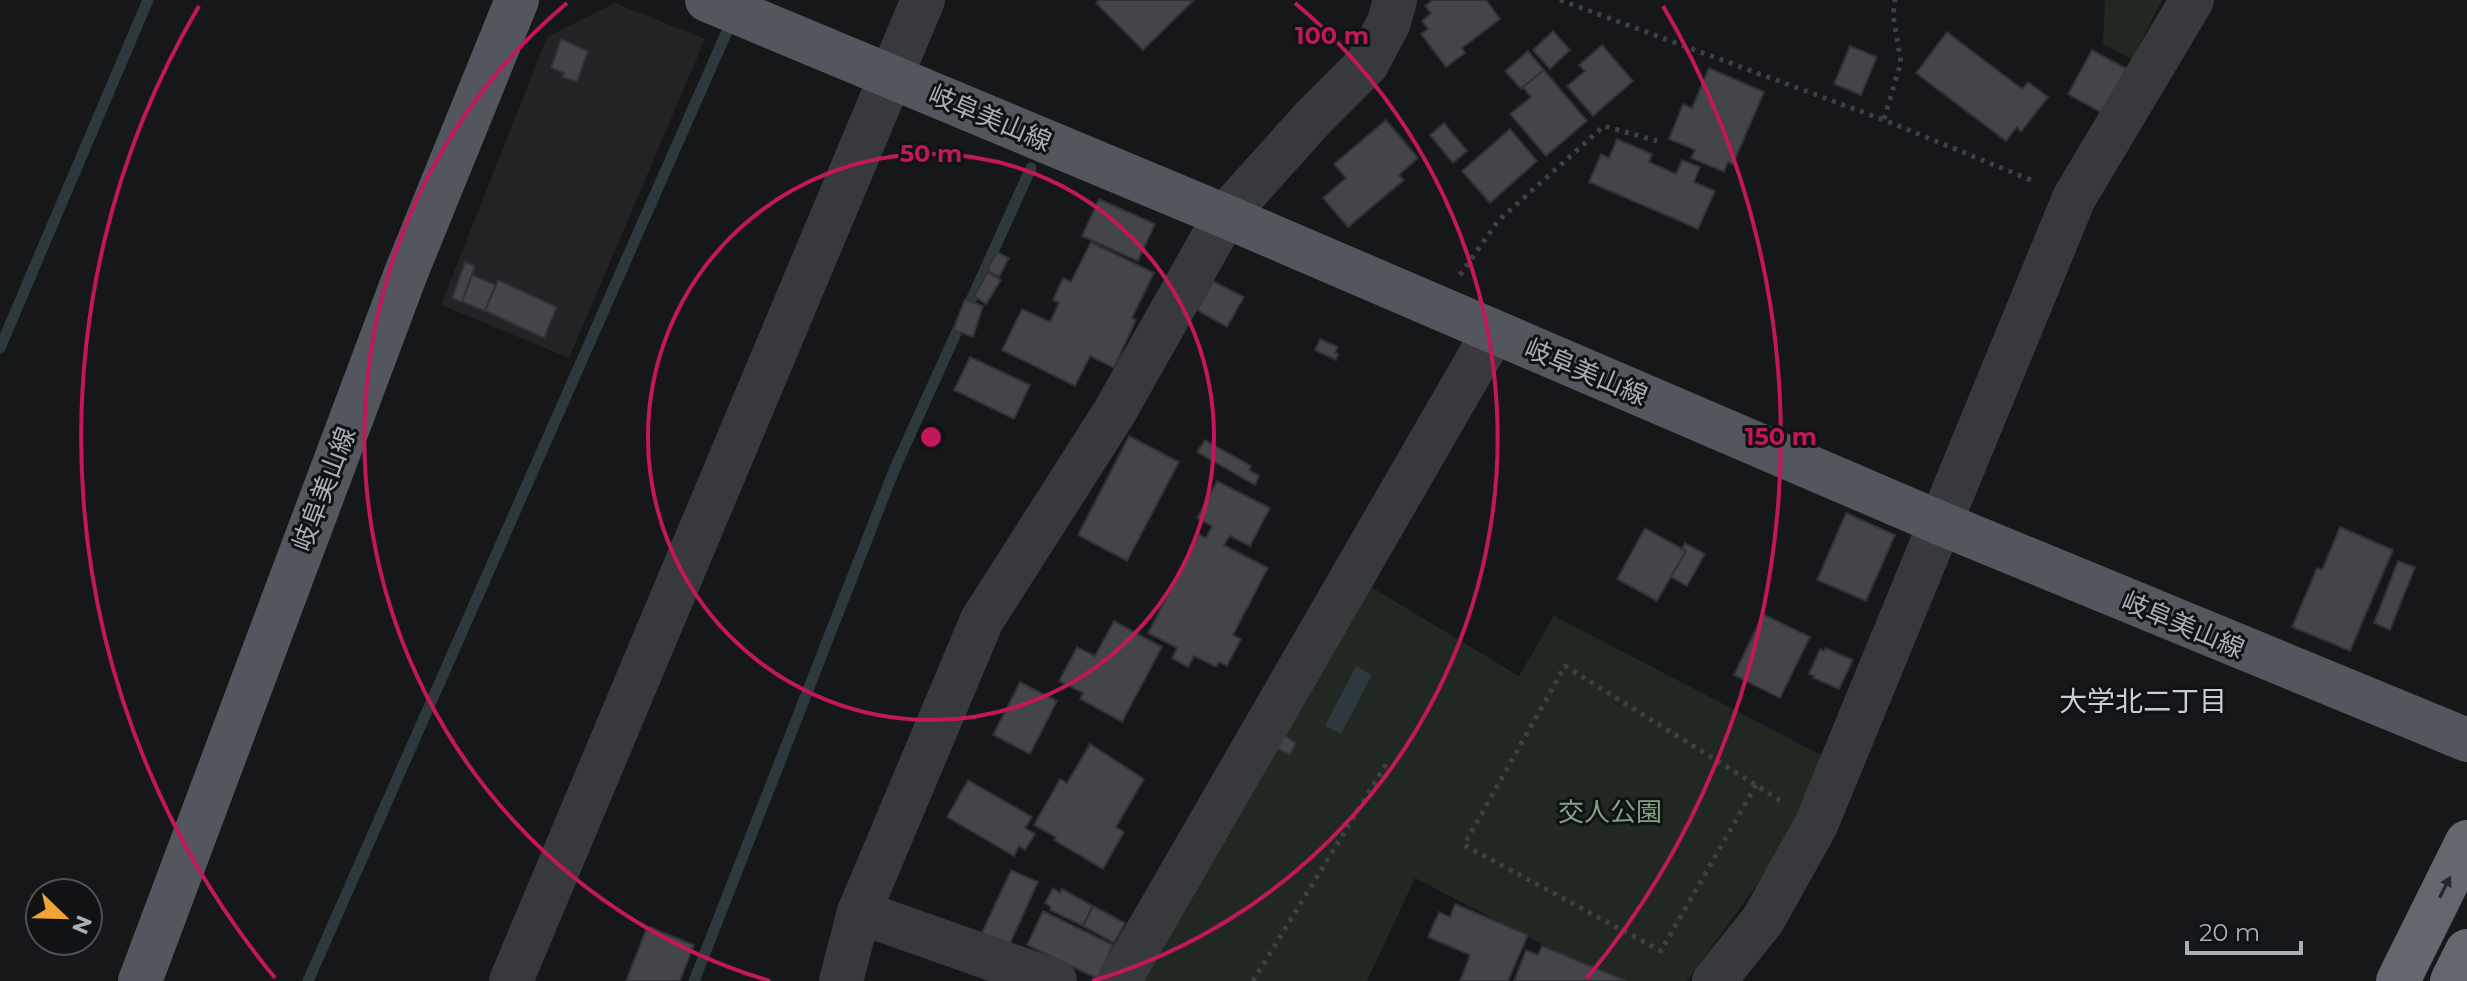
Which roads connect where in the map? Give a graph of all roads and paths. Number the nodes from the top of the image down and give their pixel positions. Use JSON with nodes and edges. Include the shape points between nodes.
{"nodes":[{"id":1,"x":517,"y":0,"type":"edge"},
{"id":2,"x":707,"y":0,"type":"edge"},
{"id":3,"x":923,"y":0,"type":"edge"},
{"id":4,"x":1395,"y":0,"type":"edge"},
{"id":5,"x":1560,"y":0,"type":"edge"},
{"id":6,"x":1895,"y":0,"type":"edge"},
{"id":7,"x":2192,"y":0,"type":"edge"},
{"id":8,"x":889,"y":75,"type":"junction"},
{"id":9,"x":1884,"y":120,"type":"junction"},
{"id":10,"x":1657,"y":141,"type":"dead end"},
{"id":11,"x":2074,"y":198,"type":"junction"},
{"id":12,"x":1225,"y":216,"type":"junction"},
{"id":13,"x":1436,"y":308,"type":"junction"},
{"id":14,"x":1493,"y":333,"type":"junction"},
{"id":15,"x":1940,"y":523,"type":"junction"},
{"id":16,"x":2466,"y":737,"type":"edge"},
{"id":17,"x":1388,"y":761,"type":"dead end"},
{"id":18,"x":1756,"y":785,"type":"junction"},
{"id":19,"x":1816,"y":825,"type":"junction"},
{"id":20,"x":2467,"y":842,"type":"edge"},
{"id":21,"x":859,"y":912,"type":"junction"},
{"id":22,"x":2467,"y":951,"type":"edge"},
{"id":23,"x":140,"y":981,"type":"edge"},
{"id":24,"x":511,"y":981,"type":"edge"},
{"id":25,"x":841,"y":981,"type":"edge"},
{"id":26,"x":1055,"y":981,"type":"edge"},
{"id":27,"x":1119,"y":981,"type":"edge"},
{"id":28,"x":1253,"y":981,"type":"edge"},
{"id":29,"x":1714,"y":981,"type":"edge"},
{"id":30,"x":2398,"y":981,"type":"edge"},
{"id":31,"x":2452,"y":981,"type":"edge"}],
"edges":[{"from":1,"to":23,"type":"main road","name":"岐阜美山線","via":[[406,273]]},
{"from":2,"to":8,"type":"main road","name":"岐阜美山線"},
{"from":3,"to":8,"type":"street"},
{"from":4,"to":12,"type":"street","via":[[1367,64]]},
{"from":5,"to":9,"type":"path"},
{"from":6,"to":9,"type":"path","via":[[1901,62]]},
{"from":7,"to":11,"type":"street"},
{"from":8,"to":12,"type":"main road","name":"岐阜美山線"},
{"from":8,"to":24,"type":"street"},
{"from":9,"to":11,"type":"path"},
{"from":10,"to":13,"type":"path","via":[[1604,126],[1498,221]]},
{"from":11,"to":15,"type":"street"},
{"from":12,"to":13,"type":"main road","name":"岐阜美山線"},
{"from":12,"to":21,"type":"street","via":[[1114,413],[982,620]]},
{"from":13,"to":14,"type":"main road","name":"岐阜美山線"},
{"from":14,"to":15,"type":"main road","name":"岐阜美山線"},
{"from":14,"to":27,"type":"street"},
{"from":15,"to":16,"type":"main road","name":"岐阜美山線"},
{"from":15,"to":19,"type":"street"},
{"from":17,"to":28,"type":"path"},
{"from":18,"to":18,"type":"path","via":[[1565,666],[1464,845],[1661,951]]},
{"from":18,"to":19,"type":"path"},
{"from":19,"to":29,"type":"street","via":[[1763,920]]},
{"from":30,"to":20,"type":"highway","one_way":true},
{"from":21,"to":25,"type":"street"},
{"from":21,"to":26,"type":"street"},
{"from":22,"to":31,"type":"highway"}]}
